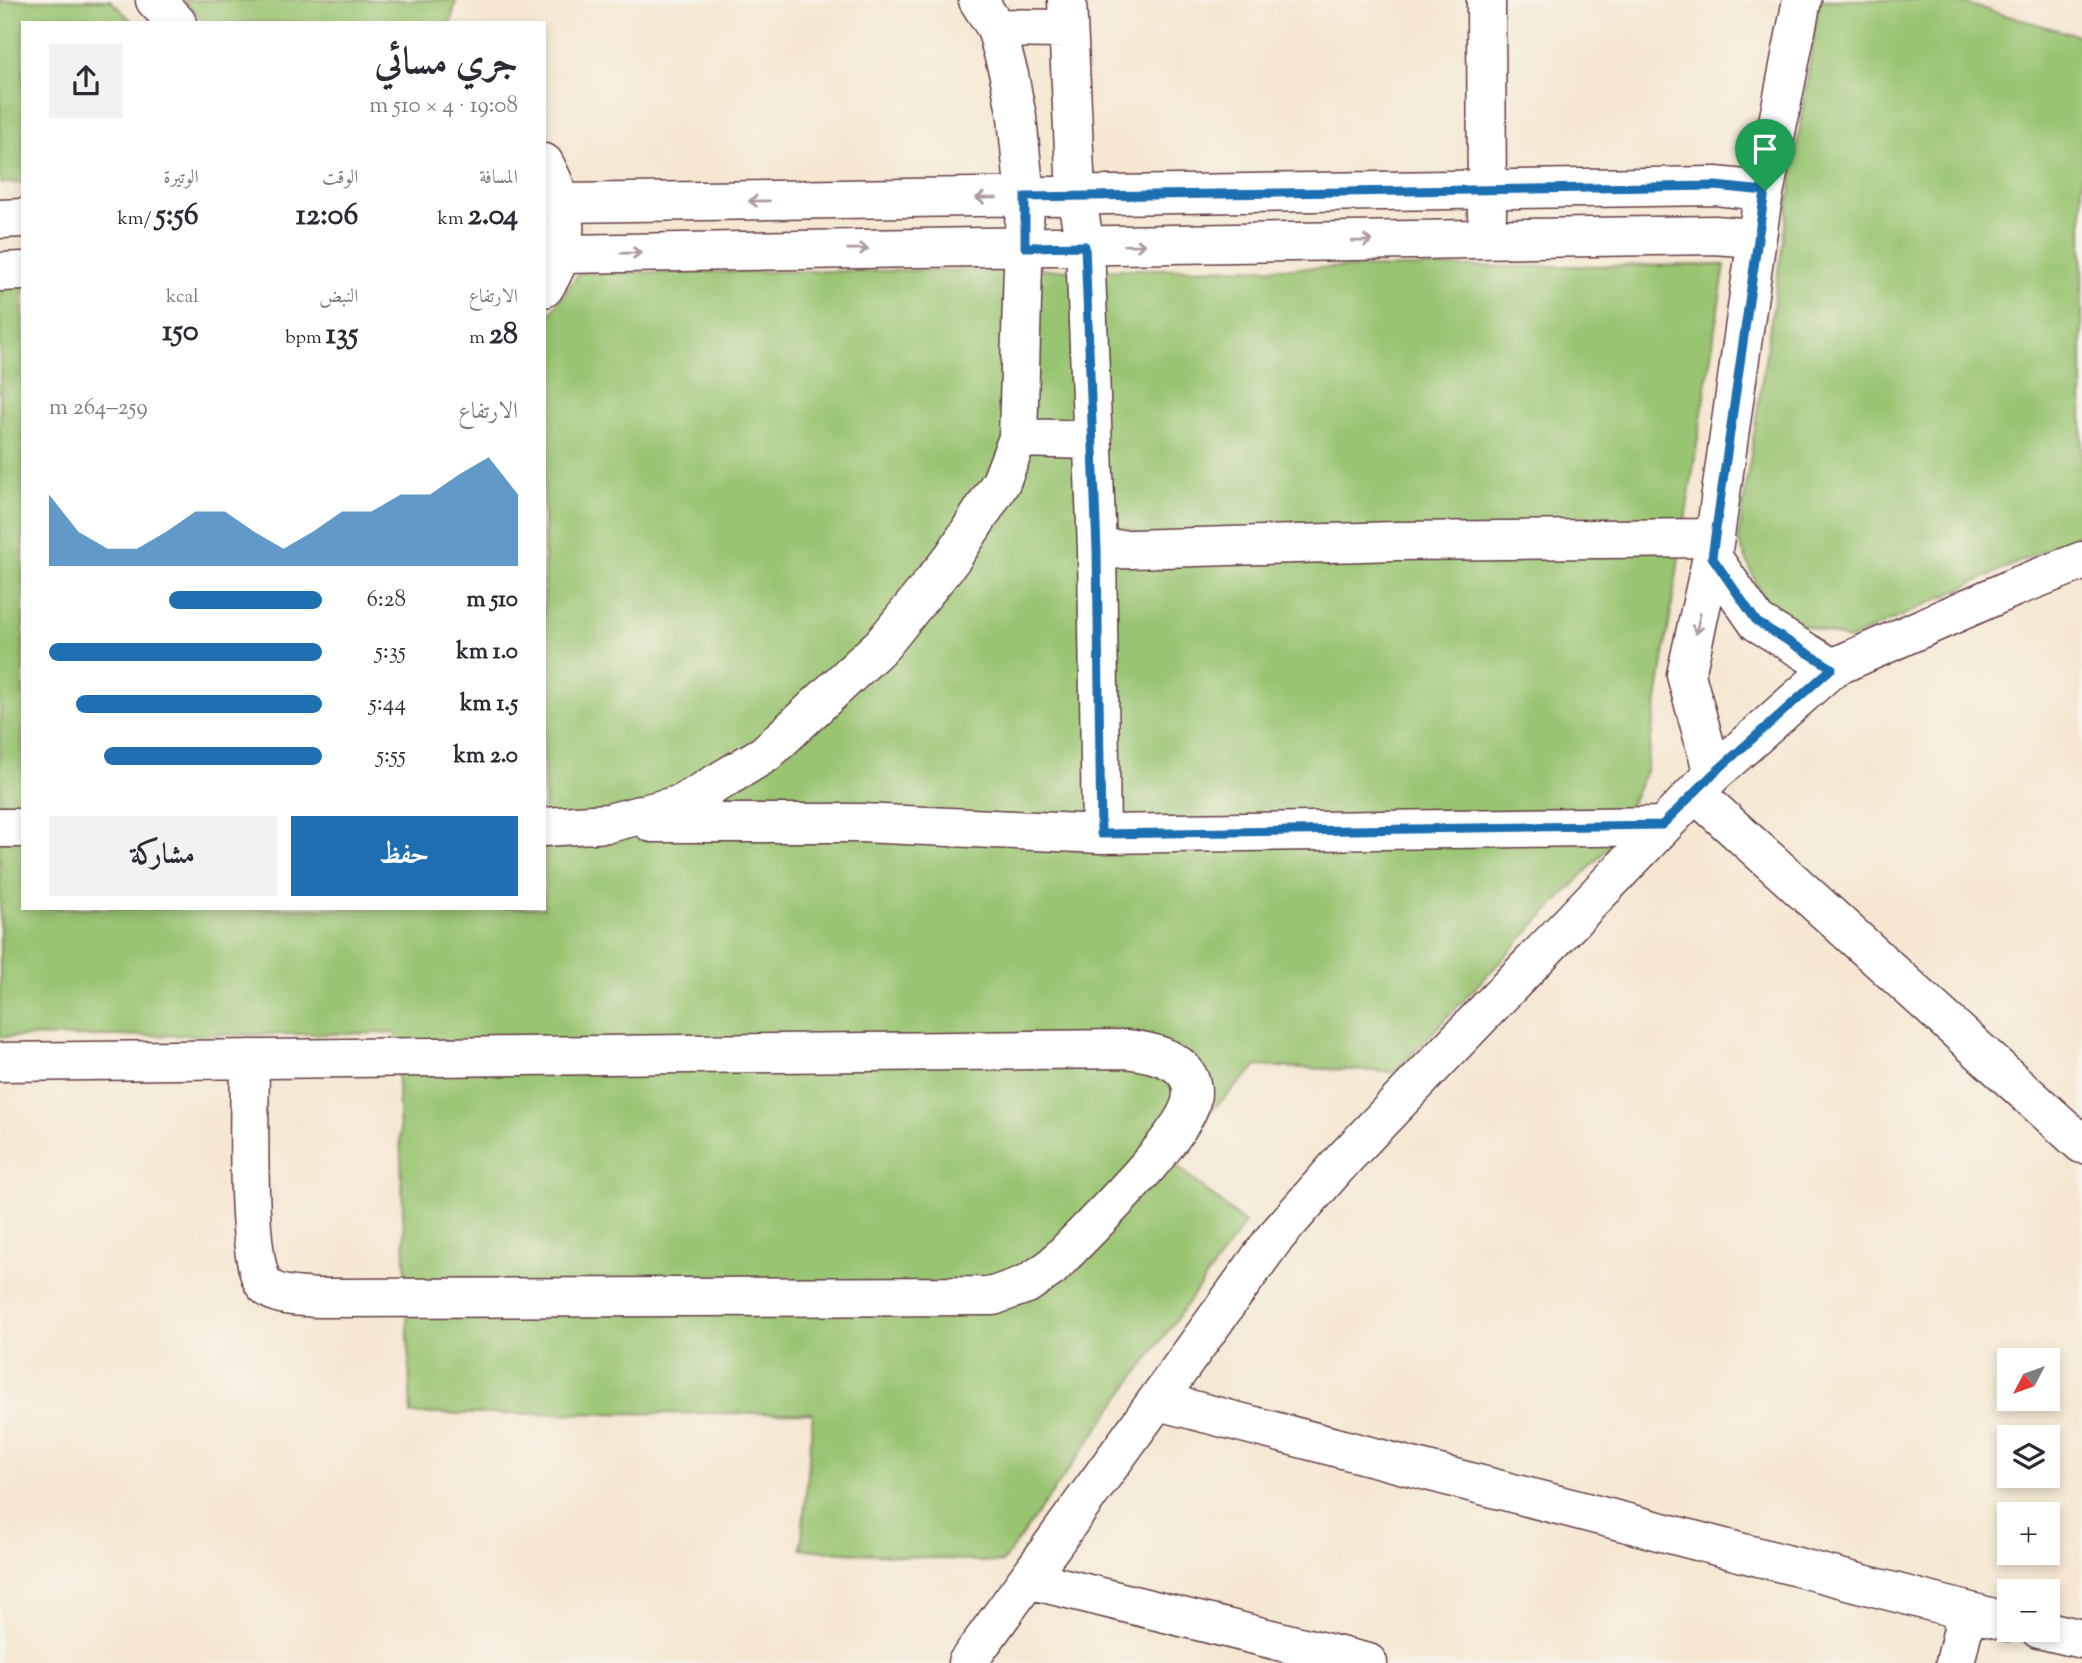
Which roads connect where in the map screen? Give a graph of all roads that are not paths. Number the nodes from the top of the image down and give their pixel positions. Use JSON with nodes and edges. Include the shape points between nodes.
{"nodes":[{"id":1,"x":155,"y":0,"type":"edge"},
{"id":2,"x":1486,"y":0,"type":"edge"},
{"id":3,"x":1802,"y":0,"type":"edge"},
{"id":4,"x":987,"y":14,"type":"edge"},
{"id":5,"x":1067,"y":15,"type":"edge"},
{"id":6,"x":175,"y":21,"type":"edge"},
{"id":7,"x":546,"y":167,"type":"edge"},
{"id":8,"x":1486,"y":189,"type":"junction"},
{"id":9,"x":1765,"y":191,"type":"junction"},
{"id":10,"x":1076,"y":194,"type":"junction"},
{"id":11,"x":1025,"y":197,"type":"junction"},
{"id":12,"x":562,"y":203,"type":"junction"},
{"id":13,"x":21,"y":218,"type":"edge"},
{"id":14,"x":0,"y":219,"type":"edge"},
{"id":15,"x":1488,"y":238,"type":"junction"},
{"id":16,"x":1757,"y":238,"type":"junction"},
{"id":17,"x":1085,"y":246,"type":"junction"},
{"id":18,"x":1025,"y":247,"type":"junction"},
{"id":19,"x":562,"y":254,"type":"junction"},
{"id":20,"x":21,"y":271,"type":"edge"},
{"id":21,"x":0,"y":272,"type":"edge"},
{"id":22,"x":546,"y":284,"type":"edge"},
{"id":23,"x":1018,"y":438,"type":"junction"},
{"id":24,"x":1093,"y":440,"type":"junction"},
{"id":25,"x":1714,"y":547,"type":"junction"},
{"id":26,"x":1097,"y":550,"type":"junction"},
{"id":27,"x":2082,"y":561,"type":"edge"},
{"id":28,"x":1832,"y":668,"type":"junction"},
{"id":29,"x":1704,"y":784,"type":"junction"},
{"id":30,"x":609,"y":823,"type":"junction"},
{"id":31,"x":1662,"y":825,"type":"junction"},
{"id":32,"x":546,"y":827,"type":"edge"},
{"id":33,"x":0,"y":828,"type":"edge"},
{"id":34,"x":21,"y":828,"type":"edge"},
{"id":35,"x":1101,"y":834,"type":"junction"},
{"id":36,"x":250,"y":1059,"type":"junction"},
{"id":37,"x":0,"y":1062,"type":"edge"},
{"id":38,"x":2082,"y":1144,"type":"edge"},
{"id":39,"x":1158,"y":1401,"type":"junction"},
{"id":40,"x":1028,"y":1579,"type":"junction"},
{"id":41,"x":1967,"y":1612,"type":"junction"},
{"id":42,"x":1997,"y":1619,"type":"edge"},
{"id":43,"x":2060,"y":1634,"type":"edge"},
{"id":44,"x":2082,"y":1639,"type":"edge"},
{"id":45,"x":967,"y":1663,"type":"edge"},
{"id":46,"x":1368,"y":1663,"type":"edge"},
{"id":47,"x":1955,"y":1663,"type":"edge"}],
"edges":[{"from":1,"to":6,"type":"street"},
{"from":2,"to":8,"type":"street"},
{"from":3,"to":9,"type":"street"},
{"from":4,"to":5,"type":"street"},
{"from":4,"to":11,"type":"street","via":[[1017,117]]},
{"from":5,"to":10,"type":"street"},
{"from":7,"to":12,"type":"street"},
{"from":8,"to":9,"type":"street","via":[[1715,186]]},
{"from":8,"to":10,"type":"street"},
{"from":8,"to":15,"type":"street"},
{"from":9,"to":16,"type":"street"},
{"from":10,"to":11,"type":"street"},
{"from":10,"to":17,"type":"street"},
{"from":11,"to":12,"type":"street","one_way":true},
{"from":11,"to":18,"type":"street"},
{"from":12,"to":19,"type":"street"},
{"from":13,"to":14,"type":"street"},
{"from":15,"to":16,"type":"street","via":[[1714,234]]},
{"from":17,"to":15,"type":"street","one_way":true},
{"from":16,"to":25,"type":"street"},
{"from":17,"to":18,"type":"street"},
{"from":17,"to":24,"type":"street"},
{"from":19,"to":18,"type":"street","one_way":true},
{"from":18,"to":23,"type":"street"},
{"from":19,"to":22,"type":"street"},
{"from":20,"to":21,"type":"street"},
{"from":23,"to":24,"type":"street"},
{"from":23,"to":30,"type":"street","via":[[1001,482],[960,546],[883,644],[765,754],[682,804]]},
{"from":24,"to":26,"type":"street"},
{"from":25,"to":26,"type":"street","via":[[1396,541]]},
{"from":25,"to":28,"type":"street","via":[[1757,622]]},
{"from":25,"to":29,"type":"street","one_way":true,"via":[[1686,675]]},
{"from":26,"to":35,"type":"street"},
{"from":27,"to":28,"type":"street"},
{"from":28,"to":29,"type":"street"},
{"from":29,"to":31,"type":"street"},
{"from":29,"to":38,"type":"street"},
{"from":30,"to":32,"type":"street"},
{"from":30,"to":35,"type":"street","via":[[861,822]]},
{"from":31,"to":35,"type":"street"},
{"from":31,"to":39,"type":"street","via":[[1343,1160],[1273,1240]]},
{"from":33,"to":34,"type":"street"},
{"from":36,"to":36,"type":"street","via":[[1126,1049],[1156,1052],[1175,1062],[1190,1082],[1191,1102],[1164,1145],[1051,1268],[1027,1284],[993,1296],[316,1298],[274,1292],[256,1270]]},
{"from":36,"to":37,"type":"street"},
{"from":39,"to":40,"type":"street"},
{"from":39,"to":41,"type":"street"},
{"from":40,"to":45,"type":"street"},
{"from":40,"to":46,"type":"street"},
{"from":41,"to":42,"type":"street"},
{"from":41,"to":47,"type":"street"},
{"from":43,"to":44,"type":"street"}]}
